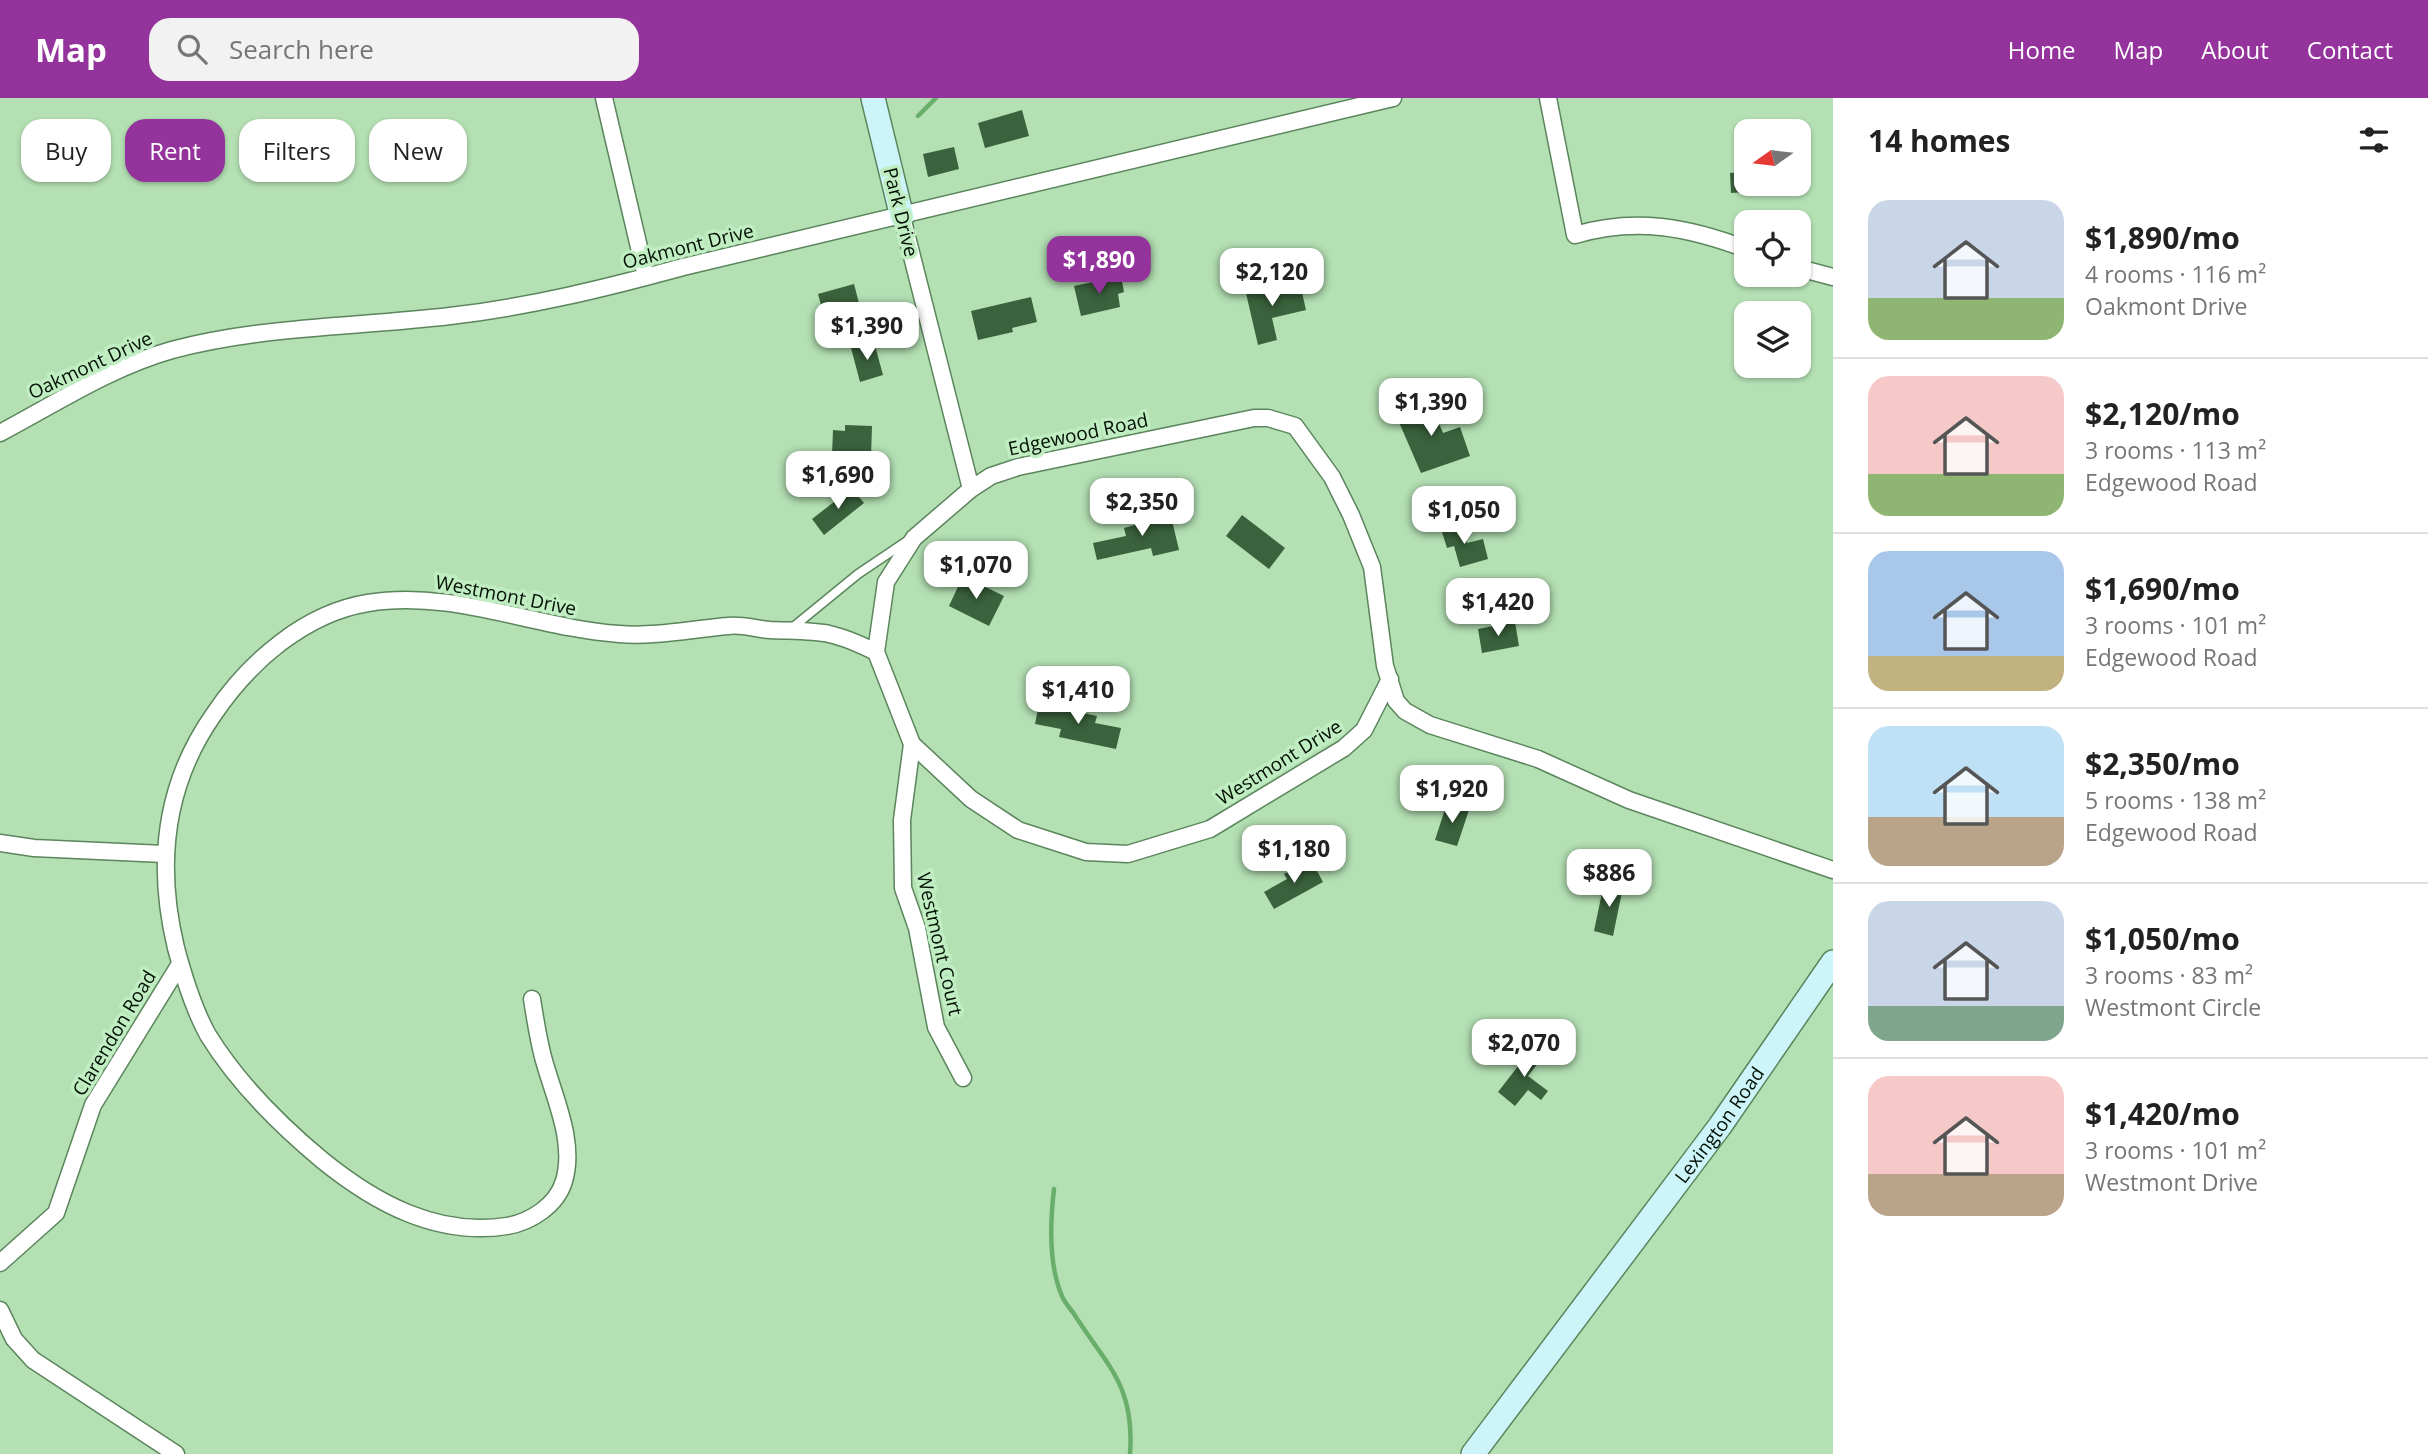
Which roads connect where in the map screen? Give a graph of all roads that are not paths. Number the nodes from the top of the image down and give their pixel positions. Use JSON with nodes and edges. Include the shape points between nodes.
{"nodes":[{"id":1,"x":604,"y":98,"type":"edge"},
{"id":2,"x":873,"y":98,"type":"edge"},
{"id":3,"x":1393,"y":98,"type":"edge"},
{"id":4,"x":1548,"y":98,"type":"edge"},
{"id":5,"x":902,"y":217,"type":"junction"},
{"id":6,"x":1734,"y":244,"type":"edge"},
{"id":7,"x":1811,"y":271,"type":"edge"},
{"id":8,"x":646,"y":277,"type":"junction"},
{"id":9,"x":1833,"y":277,"type":"edge"},
{"id":10,"x":0,"y":433,"type":"edge"},
{"id":11,"x":971,"y":489,"type":"junction"},
{"id":12,"x":917,"y":534,"type":"junction"},
{"id":13,"x":789,"y":629,"type":"junction"},
{"id":14,"x":876,"y":652,"type":"junction"},
{"id":15,"x":1390,"y":679,"type":"junction"},
{"id":16,"x":912,"y":744,"type":"junction"},
{"id":17,"x":0,"y":843,"type":"edge"},
{"id":18,"x":164,"y":854,"type":"junction"},
{"id":19,"x":1833,"y":870,"type":"edge"},
{"id":20,"x":1833,"y":962,"type":"edge"},
{"id":21,"x":180,"y":964,"type":"junction"},
{"id":22,"x":532,"y":999,"type":"dead end"},
{"id":23,"x":963,"y":1079,"type":"dead end"},
{"id":24,"x":0,"y":1263,"type":"edge"},
{"id":25,"x":0,"y":1310,"type":"edge"},
{"id":26,"x":176,"y":1454,"type":"edge"},
{"id":27,"x":1473,"y":1454,"type":"edge"}],
"edges":[{"from":1,"to":8,"type":"street"},
{"from":2,"to":5,"type":"main road","name":"Park Drive"},
{"from":3,"to":5,"type":"street","name":"Oakmont Drive"},
{"from":4,"to":6,"type":"street","via":[[1575,235],[1649,223]]},
{"from":5,"to":8,"type":"street","name":"Oakmont Drive"},
{"from":5,"to":11,"type":"street","name":"Park Drive"},
{"from":7,"to":9,"type":"street"},
{"from":8,"to":10,"type":"street","name":"Oakmont Drive","via":[[488,310],[254,335],[170,351],[97,382]]},
{"from":11,"to":12,"type":"street","name":"Edgewood Road"},
{"from":11,"to":15,"type":"street","name":"Edgewood Road","via":[[1018,467],[1254,418],[1295,426],[1332,477],[1368,554],[1378,595],[1381,652]]},
{"from":12,"to":13,"type":"lane"},
{"from":12,"to":14,"type":"street","name":"Edgewood Road","via":[[886,582]]},
{"from":13,"to":14,"type":"street","name":"Westmont Drive","via":[[839,635]]},
{"from":13,"to":18,"type":"street","name":"Westmont Drive","via":[[732,625],[666,634],[623,634],[414,599],[363,604],[330,614],[271,652],[216,710],[180,777]]},
{"from":14,"to":16,"type":"street","name":"Westmont Court"},
{"from":15,"to":16,"type":"street","name":"Westmont Drive","via":[[1364,730],[1344,748],[1210,829],[1128,854],[1086,852],[1018,830],[971,799]]},
{"from":15,"to":19,"type":"street","via":[[1396,701],[1430,725],[1485,740],[1629,800]]},
{"from":16,"to":23,"type":"street","name":"Westmont Court","via":[[902,820],[903,888],[918,928],[936,1027]]},
{"from":17,"to":18,"type":"street"},
{"from":18,"to":21,"type":"street","name":"Westmont Drive","via":[[166,897]]},
{"from":20,"to":27,"type":"main road","name":"Lexington Road","via":[[1720,1126]]},
{"from":21,"to":22,"type":"street","name":"Westmont Drive","via":[[194,1005],[221,1055],[308,1148],[376,1198],[428,1221],[456,1227],[499,1227],[527,1221],[550,1204],[565,1181],[564,1138]]},
{"from":21,"to":24,"type":"street","name":"Clarendon Road","via":[[102,1088],[56,1213]]},
{"from":25,"to":26,"type":"street","via":[[14,1339],[33,1360]]}]}
